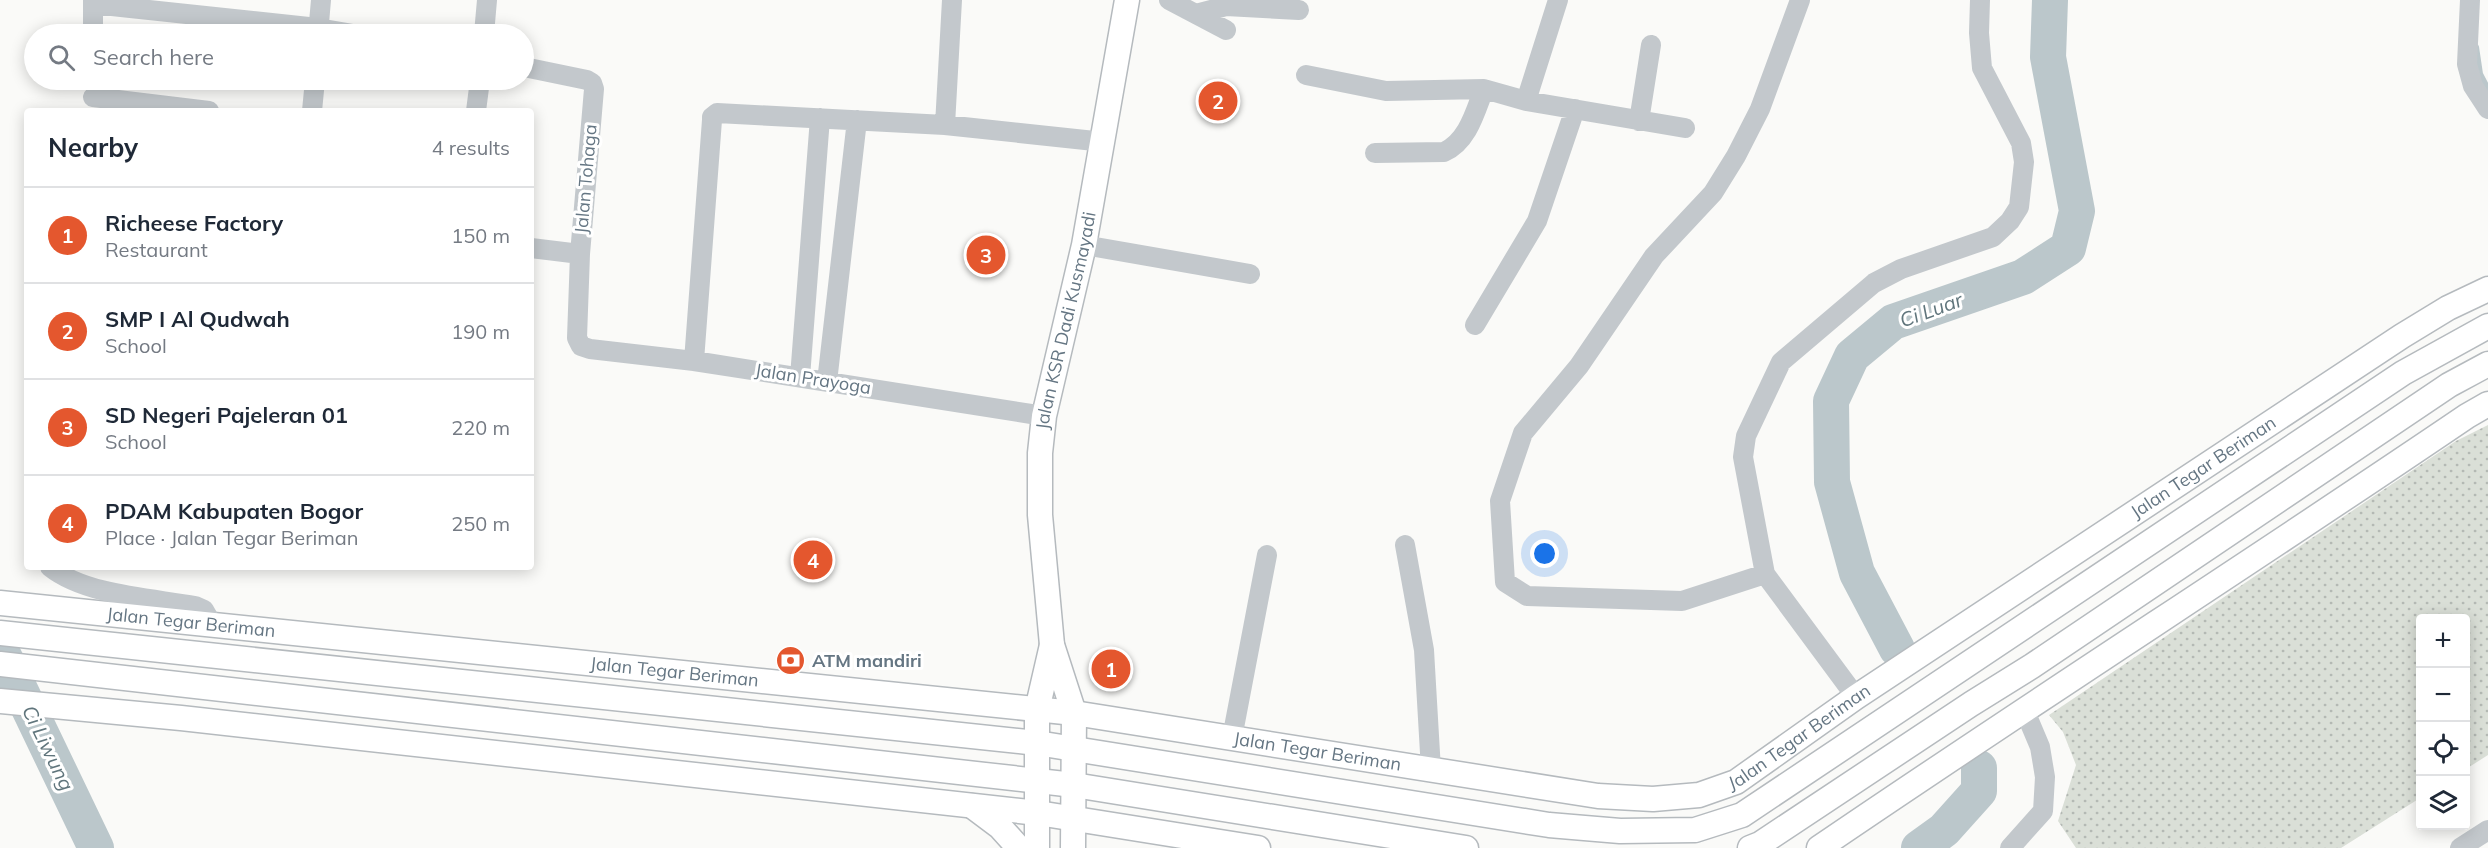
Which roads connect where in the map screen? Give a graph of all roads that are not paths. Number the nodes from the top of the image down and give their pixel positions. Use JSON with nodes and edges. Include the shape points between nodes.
{"nodes":[{"id":1,"x":321,"y":0,"type":"edge"},
{"id":2,"x":488,"y":0,"type":"edge"},
{"id":3,"x":952,"y":0,"type":"edge"},
{"id":4,"x":1127,"y":0,"type":"edge"},
{"id":5,"x":1169,"y":0,"type":"edge"},
{"id":6,"x":1558,"y":0,"type":"edge"},
{"id":7,"x":1800,"y":0,"type":"edge"},
{"id":8,"x":1980,"y":0,"type":"edge"},
{"id":9,"x":2470,"y":0,"type":"edge"},
{"id":10,"x":93,"y":2,"type":"edge"},
{"id":11,"x":1299,"y":10,"type":"dead end"},
{"id":12,"x":1196,"y":14,"type":"junction"},
{"id":13,"x":93,"y":24,"type":"edge"},
{"id":14,"x":264,"y":24,"type":"edge"},
{"id":15,"x":319,"y":24,"type":"edge"},
{"id":16,"x":485,"y":24,"type":"edge"},
{"id":17,"x":1226,"y":30,"type":"dead end"},
{"id":18,"x":1651,"y":45,"type":"dead end"},
{"id":19,"x":534,"y":69,"type":"edge"},
{"id":20,"x":1306,"y":75,"type":"dead end"},
{"id":21,"x":1484,"y":89,"type":"junction"},
{"id":22,"x":314,"y":90,"type":"edge"},
{"id":23,"x":479,"y":90,"type":"edge"},
{"id":24,"x":93,"y":96,"type":"edge"},
{"id":25,"x":1526,"y":101,"type":"junction"},
{"id":26,"x":185,"y":108,"type":"edge"},
{"id":27,"x":312,"y":108,"type":"edge"},
{"id":28,"x":476,"y":108,"type":"edge"},
{"id":29,"x":2488,"y":109,"type":"edge"},
{"id":30,"x":1575,"y":110,"type":"junction"},
{"id":31,"x":820,"y":118,"type":"junction"},
{"id":32,"x":857,"y":120,"type":"junction"},
{"id":33,"x":1639,"y":121,"type":"junction"},
{"id":34,"x":945,"y":125,"type":"junction"},
{"id":35,"x":1685,"y":128,"type":"dead end"},
{"id":36,"x":1104,"y":142,"type":"junction"},
{"id":37,"x":1375,"y":153,"type":"dead end"},
{"id":38,"x":1084,"y":245,"type":"junction"},
{"id":39,"x":534,"y":248,"type":"edge"},
{"id":40,"x":580,"y":254,"type":"junction"},
{"id":41,"x":1250,"y":274,"type":"dead end"},
{"id":42,"x":2488,"y":289,"type":"edge"},
{"id":43,"x":1475,"y":325,"type":"dead end"},
{"id":44,"x":2488,"y":326,"type":"edge"},
{"id":45,"x":581,"y":346,"type":"joint"},
{"id":46,"x":694,"y":361,"type":"junction"},
{"id":47,"x":2488,"y":364,"type":"edge"},
{"id":48,"x":800,"y":378,"type":"junction"},
{"id":49,"x":827,"y":382,"type":"junction"},
{"id":50,"x":2488,"y":404,"type":"edge"},
{"id":51,"x":1044,"y":416,"type":"junction"},
{"id":52,"x":2280,"y":418,"type":"junction"},
{"id":53,"x":2337,"y":461,"type":"junction"},
{"id":54,"x":2268,"y":464,"type":"junction"},
{"id":55,"x":2341,"y":501,"type":"junction"},
{"id":56,"x":1405,"y":544,"type":"dead end"},
{"id":57,"x":1267,"y":555,"type":"dead end"},
{"id":58,"x":54,"y":570,"type":"edge"},
{"id":59,"x":1765,"y":574,"type":"junction"},
{"id":60,"x":0,"y":603,"type":"edge"},
{"id":61,"x":213,"y":624,"type":"junction"},
{"id":62,"x":0,"y":633,"type":"edge"},
{"id":63,"x":2012,"y":635,"type":"junction"},
{"id":64,"x":1052,"y":645,"type":"junction"},
{"id":65,"x":0,"y":664,"type":"edge"},
{"id":66,"x":2032,"y":666,"type":"junction"},
{"id":67,"x":1856,"y":697,"type":"junction"},
{"id":68,"x":0,"y":701,"type":"edge"},
{"id":69,"x":2024,"y":709,"type":"junction"},
{"id":70,"x":1037,"y":710,"type":"junction"},
{"id":71,"x":1074,"y":713,"type":"junction"},
{"id":72,"x":1232,"y":738,"type":"junction"},
{"id":73,"x":1037,"y":743,"type":"junction"},
{"id":74,"x":1074,"y":748,"type":"junction"},
{"id":75,"x":1431,"y":770,"type":"junction"},
{"id":76,"x":1038,"y":780,"type":"junction"},
{"id":77,"x":1074,"y":785,"type":"junction"},
{"id":78,"x":972,"y":806,"type":"junction"},
{"id":79,"x":1038,"y":813,"type":"junction"},
{"id":80,"x":1074,"y":818,"type":"junction"},
{"id":81,"x":2488,"y":830,"type":"edge"},
{"id":82,"x":2012,"y":845,"type":"edge"},
{"id":83,"x":1019,"y":848,"type":"edge"},
{"id":84,"x":1037,"y":848,"type":"edge"},
{"id":85,"x":1073,"y":848,"type":"edge"},
{"id":86,"x":1258,"y":848,"type":"edge"},
{"id":87,"x":1466,"y":848,"type":"edge"},
{"id":88,"x":1750,"y":848,"type":"edge"},
{"id":89,"x":1819,"y":848,"type":"edge"},
{"id":90,"x":1995,"y":848,"type":"edge"},
{"id":91,"x":2460,"y":848,"type":"edge"}],
"edges":[{"from":1,"to":15,"type":"street"},
{"from":2,"to":16,"type":"street"},
{"from":3,"to":34,"type":"street"},
{"from":4,"to":36,"type":"main road","name":"Jalan KSR Dadi Kusmayadi"},
{"from":5,"to":12,"type":"street"},
{"from":6,"to":25,"type":"street"},
{"from":7,"to":59,"type":"street","via":[[1760,109],[1736,156],[1713,193],[1654,256],[1579,366],[1523,433],[1500,501],[1505,582],[1527,596],[1682,601]]},
{"from":8,"to":59,"type":"street","via":[[1983,69],[2021,143],[2024,162],[2019,207],[1993,237],[1901,269],[1874,283],[1781,362],[1746,436],[1743,458]]},
{"from":9,"to":29,"type":"street","via":[[2467,64],[2473,86]]},
{"from":10,"to":13,"type":"street"},
{"from":10,"to":14,"type":"street"},
{"from":11,"to":12,"type":"street","via":[[1226,6]]},
{"from":12,"to":17,"type":"street"},
{"from":18,"to":33,"type":"street"},
{"from":19,"to":40,"type":"street","name":"Jalan Tohaga","via":[[587,80],[594,89]]},
{"from":20,"to":21,"type":"street","via":[[1386,91]]},
{"from":21,"to":25,"type":"street"},
{"from":21,"to":37,"type":"street","via":[[1470,124],[1451,148],[1444,152]]},
{"from":22,"to":27,"type":"street"},
{"from":23,"to":28,"type":"street"},
{"from":24,"to":26,"type":"street"},
{"from":25,"to":30,"type":"street"},
{"from":30,"to":33,"type":"street"},
{"from":30,"to":43,"type":"street","via":[[1537,220]]},
{"from":31,"to":32,"type":"street"},
{"from":31,"to":46,"type":"street","via":[[725,113],[712,117]]},
{"from":31,"to":48,"type":"street"},
{"from":32,"to":34,"type":"street"},
{"from":32,"to":49,"type":"street"},
{"from":33,"to":35,"type":"street"},
{"from":34,"to":36,"type":"street"},
{"from":36,"to":38,"type":"main road","name":"Jalan KSR Dadi Kusmayadi"},
{"from":38,"to":41,"type":"street"},
{"from":38,"to":51,"type":"main road","name":"Jalan KSR Dadi Kusmayadi"},
{"from":39,"to":40,"type":"street"},
{"from":40,"to":45,"type":"street","name":"Jalan Tohaga"},
{"from":42,"to":52,"type":"main road","name":"Jalan Tegar Beriman","via":[[2402,336]]},
{"from":44,"to":54,"type":"main road","name":"Jalan Tegar Beriman","via":[[2403,373]]},
{"from":45,"to":46,"type":"street","name":"Jalan Prayoga"},
{"from":46,"to":48,"type":"street","name":"Jalan Prayoga"},
{"from":47,"to":53,"type":"main road","via":[[2449,385]]},
{"from":48,"to":49,"type":"street","name":"Jalan Prayoga"},
{"from":49,"to":51,"type":"street","name":"Jalan Prayoga"},
{"from":50,"to":55,"type":"main road"},
{"from":51,"to":64,"type":"main road","name":"Jalan KSR Dadi Kusmayadi","via":[[1040,515]]},
{"from":52,"to":54,"type":"main road"},
{"from":52,"to":67,"type":"main road","name":"Jalan Tegar Beriman"},
{"from":53,"to":55,"type":"main road"},
{"from":53,"to":66,"type":"main road"},
{"from":54,"to":63,"type":"main road","name":"Jalan Tegar Beriman"},
{"from":55,"to":69,"type":"main road"},
{"from":56,"to":75,"type":"street","via":[[1424,650]]},
{"from":57,"to":72,"type":"street"},
{"from":58,"to":61,"type":"street","via":[[93,588],[195,606],[204,610]]},
{"from":59,"to":67,"type":"street"},
{"from":60,"to":61,"type":"main road","name":"Jalan Tegar Beriman"},
{"from":61,"to":70,"type":"main road","name":"Jalan Tegar Beriman"},
{"from":62,"to":73,"type":"main road","name":"Jalan Tegar Beriman"},
{"from":63,"to":66,"type":"main road"},
{"from":63,"to":74,"type":"main road","name":"Jalan Tegar Beriman","via":[[1742,815],[1695,830],[1620,831],[1549,825]]},
{"from":64,"to":70,"type":"main road","name":"Jalan KSR Dadi Kusmayadi"},
{"from":64,"to":71,"type":"main road","name":"Jalan KSR Dadi Kusmayadi"},
{"from":65,"to":76,"type":"main road"},
{"from":66,"to":88,"type":"main road"},
{"from":67,"to":75,"type":"main road","name":"Jalan Tegar Beriman","via":[[1736,782],[1699,795],[1653,799],[1598,796]]},
{"from":68,"to":78,"type":"main road"},
{"from":69,"to":82,"type":"street","via":[[2040,747],[2043,811]]},
{"from":69,"to":89,"type":"main road"},
{"from":70,"to":71,"type":"main road","name":"Jalan Tegar Beriman"},
{"from":70,"to":73,"type":"main road","name":"Jalan KSR Dadi Kusmayadi"},
{"from":71,"to":72,"type":"main road","name":"Jalan Tegar Beriman"},
{"from":71,"to":74,"type":"main road","name":"Jalan KSR Dadi Kusmayadi"},
{"from":72,"to":75,"type":"main road","name":"Jalan Tegar Beriman"},
{"from":73,"to":74,"type":"main road","name":"Jalan Tegar Beriman"},
{"from":73,"to":76,"type":"main road","name":"Jalan KSR Dadi Kusmayadi"},
{"from":74,"to":77,"type":"main road","name":"Jalan KSR Dadi Kusmayadi"},
{"from":76,"to":77,"type":"main road"},
{"from":76,"to":79,"type":"main road","name":"Jalan KSR Dadi Kusmayadi"},
{"from":77,"to":80,"type":"main road","name":"Jalan KSR Dadi Kusmayadi"},
{"from":77,"to":87,"type":"main road"},
{"from":78,"to":79,"type":"main road"},
{"from":78,"to":83,"type":"main road"},
{"from":79,"to":80,"type":"main road"},
{"from":79,"to":84,"type":"main road","name":"Jalan KSR Dadi Kusmayadi"},
{"from":80,"to":85,"type":"main road","name":"Jalan KSR Dadi Kusmayadi"},
{"from":80,"to":86,"type":"main road"},
{"from":81,"to":91,"type":"street"},
{"from":82,"to":90,"type":"street"}]}
